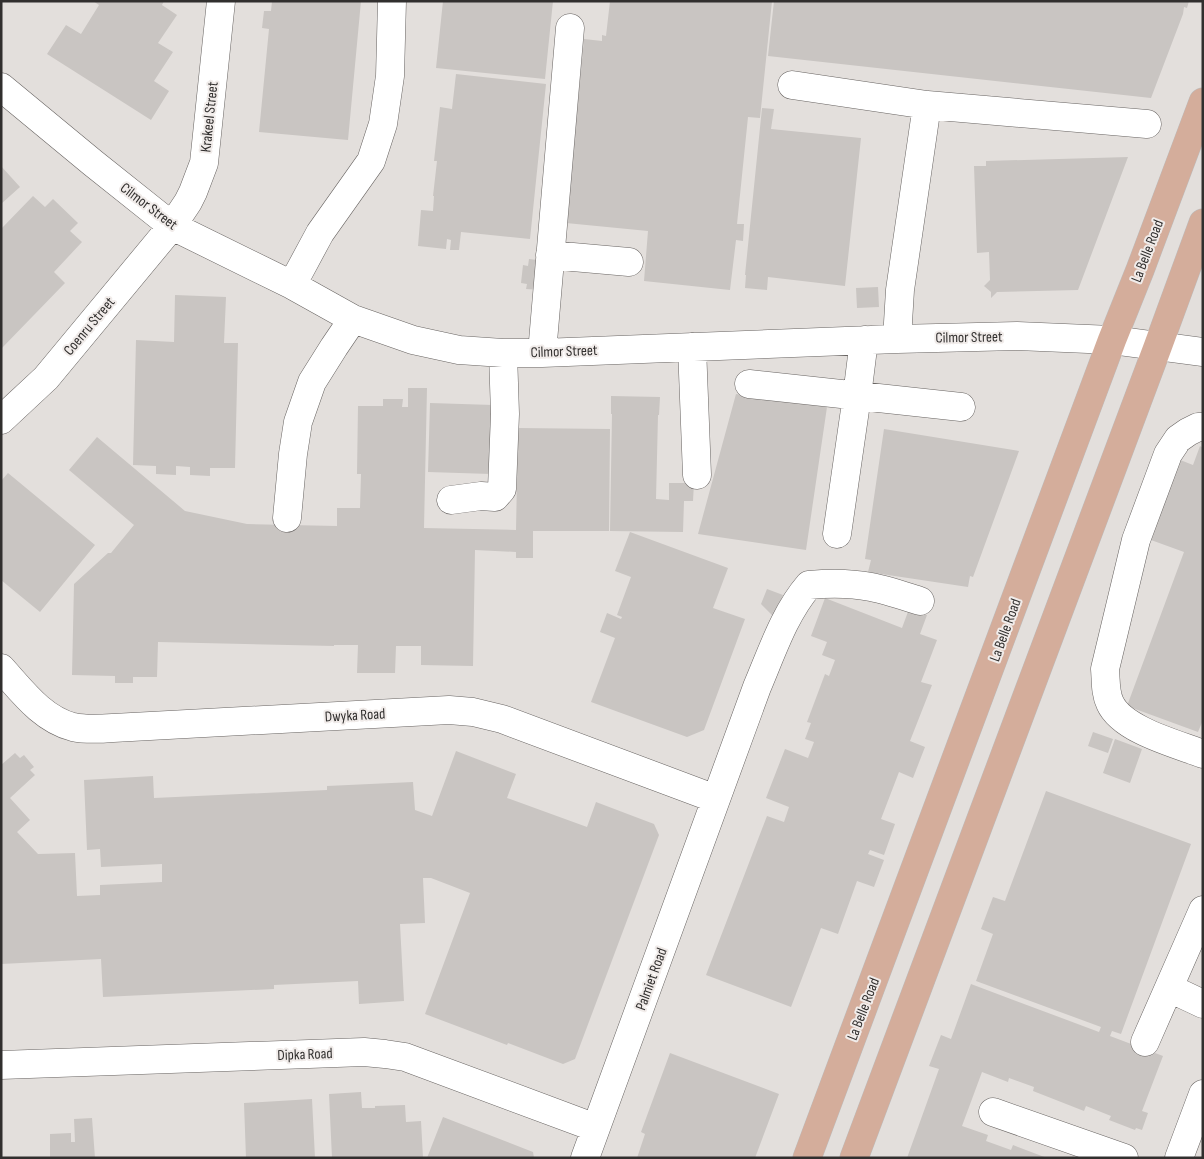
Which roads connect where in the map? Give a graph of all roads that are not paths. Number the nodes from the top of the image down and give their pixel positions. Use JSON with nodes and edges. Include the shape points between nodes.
{"nodes":[{"id":1,"x":221,"y":1,"type":"edge"},
{"id":2,"x":392,"y":1,"type":"edge"},
{"id":3,"x":570,"y":28,"type":"dead end"},
{"id":4,"x":792,"y":85,"type":"dead end"},
{"id":5,"x":1,"y":87,"type":"edge"},
{"id":6,"x":1203,"y":102,"type":"edge"},
{"id":7,"x":928,"y":105,"type":"junction"},
{"id":8,"x":1147,"y":124,"type":"dead end"},
{"id":9,"x":1203,"y":223,"type":"edge"},
{"id":10,"x":172,"y":226,"type":"junction"},
{"id":11,"x":550,"y":255,"type":"junction"},
{"id":12,"x":629,"y":262,"type":"dead end"},
{"id":13,"x":292,"y":285,"type":"junction"},
{"id":14,"x":353,"y":319,"type":"junction"},
{"id":15,"x":896,"y":339,"type":"junction"},
{"id":16,"x":864,"y":340,"type":"junction"},
{"id":17,"x":1112,"y":340,"type":"junction"},
{"id":18,"x":1158,"y":346,"type":"junction"},
{"id":19,"x":692,"y":347,"type":"junction"},
{"id":20,"x":504,"y":352,"type":"junction"},
{"id":21,"x":542,"y":352,"type":"junction"},
{"id":22,"x":1203,"y":352,"type":"edge"},
{"id":23,"x":749,"y":384,"type":"dead end"},
{"id":24,"x":857,"y":396,"type":"junction"},
{"id":25,"x":961,"y":407,"type":"dead end"},
{"id":26,"x":1,"y":420,"type":"edge"},
{"id":27,"x":1203,"y":427,"type":"edge"},
{"id":28,"x":697,"y":475,"type":"dead end"},
{"id":29,"x":451,"y":500,"type":"dead end"},
{"id":30,"x":287,"y":518,"type":"dead end"},
{"id":31,"x":837,"y":534,"type":"dead end"},
{"id":32,"x":920,"y":601,"type":"dead end"},
{"id":33,"x":1,"y":668,"type":"edge"},
{"id":34,"x":1203,"y":754,"type":"edge"},
{"id":35,"x":716,"y":799,"type":"junction"},
{"id":36,"x":1203,"y":910,"type":"edge"},
{"id":37,"x":1169,"y":988,"type":"junction"},
{"id":38,"x":1203,"y":1004,"type":"edge"},
{"id":39,"x":1146,"y":1042,"type":"dead end"},
{"id":40,"x":1,"y":1065,"type":"edge"},
{"id":41,"x":1203,"y":1094,"type":"edge"},
{"id":42,"x":993,"y":1112,"type":"dead end"},
{"id":43,"x":596,"y":1128,"type":"junction"},
{"id":44,"x":1197,"y":1129,"type":"edge"},
{"id":45,"x":585,"y":1158,"type":"edge"},
{"id":46,"x":807,"y":1158,"type":"edge"},
{"id":47,"x":854,"y":1158,"type":"edge"},
{"id":48,"x":1124,"y":1158,"type":"edge"},
{"id":49,"x":1179,"y":1158,"type":"edge"}],
"edges":[{"from":1,"to":10,"type":"street","name":"Krakeel Street","via":[[204,163],[188,202]]},
{"from":2,"to":13,"type":"street","via":[[390,76],[383,124],[371,161],[320,233]]},
{"from":3,"to":11,"type":"street"},
{"from":4,"to":7,"type":"street"},
{"from":5,"to":10,"type":"street","name":"Cilmor Street"},
{"from":6,"to":17,"type":"main road","name":"La Belle Road"},
{"from":7,"to":8,"type":"street"},
{"from":7,"to":15,"type":"street","via":[[900,290]]},
{"from":9,"to":18,"type":"main road"},
{"from":10,"to":13,"type":"street","name":"Cilmor Street"},
{"from":10,"to":26,"type":"street","name":"Coenru Street","via":[[46,378]]},
{"from":11,"to":12,"type":"street"},
{"from":11,"to":21,"type":"street"},
{"from":13,"to":14,"type":"street","name":"Cilmor Street"},
{"from":14,"to":20,"type":"street","name":"Cilmor Street","via":[[413,340],[459,350]]},
{"from":14,"to":30,"type":"street","via":[[312,382],[298,422]]},
{"from":15,"to":16,"type":"street","name":"Cilmor Street"},
{"from":15,"to":17,"type":"street","name":"Cilmor Street","via":[[1017,336]]},
{"from":16,"to":19,"type":"street","name":"Cilmor Street"},
{"from":16,"to":24,"type":"street"},
{"from":17,"to":18,"type":"street","name":"Cilmor Street"},
{"from":17,"to":46,"type":"main road","name":"La Belle Road"},
{"from":18,"to":22,"type":"street","name":"Cilmor Street"},
{"from":18,"to":47,"type":"main road"},
{"from":19,"to":21,"type":"street","name":"Cilmor Street"},
{"from":19,"to":28,"type":"street"},
{"from":20,"to":21,"type":"street","name":"Cilmor Street"},
{"from":20,"to":29,"type":"street","via":[[502,489],[495,497]]},
{"from":23,"to":24,"type":"street"},
{"from":24,"to":25,"type":"street"},
{"from":24,"to":31,"type":"street"},
{"from":27,"to":34,"type":"street","via":[[1178,439],[1168,454],[1136,540],[1105,669],[1110,703],[1120,717],[1142,731]]},
{"from":32,"to":35,"type":"street","name":"Palmiet Road","via":[[871,587],[808,585],[784,624]]},
{"from":33,"to":35,"type":"street","name":"Dwyka Road","via":[[45,713],[75,727],[113,728],[449,710],[473,712],[502,719]]},
{"from":35,"to":43,"type":"street","name":"Palmiet Road"},
{"from":36,"to":37,"type":"street"},
{"from":37,"to":38,"type":"street"},
{"from":37,"to":39,"type":"street"},
{"from":40,"to":43,"type":"street","name":"Dipka Road","via":[[364,1052],[385,1054],[405,1057]]},
{"from":41,"to":44,"type":"street"},
{"from":42,"to":48,"type":"street"},
{"from":43,"to":45,"type":"street","name":"Palmiet Road"},
{"from":44,"to":49,"type":"street"}]}
